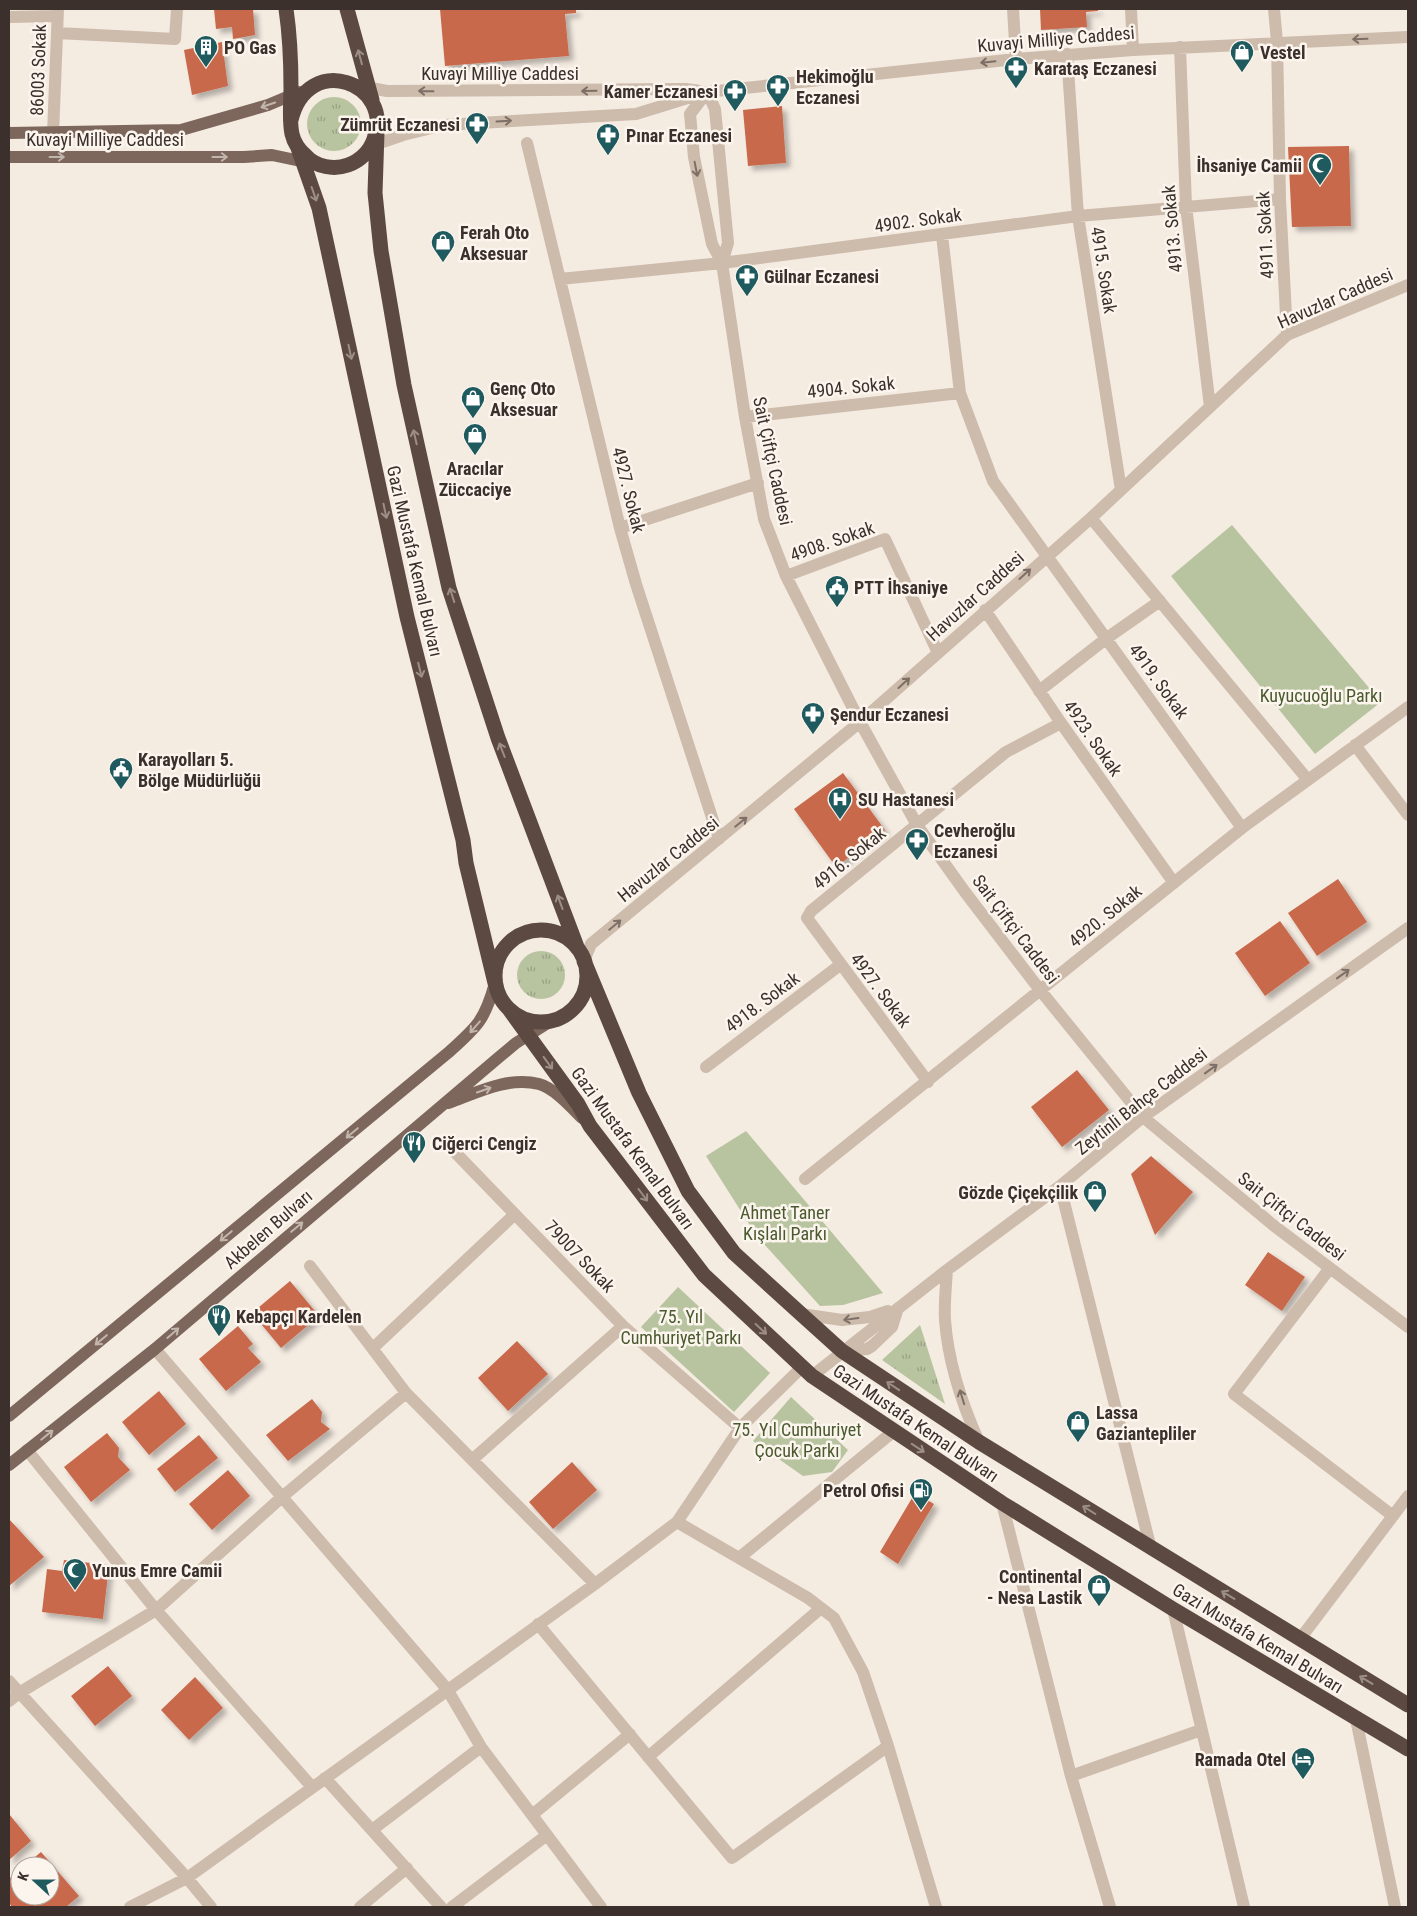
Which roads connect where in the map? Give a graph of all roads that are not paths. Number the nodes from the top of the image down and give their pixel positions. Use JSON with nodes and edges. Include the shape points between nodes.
{"nodes":[{"id":1,"x":177,"y":9,"type":"edge"},
{"id":2,"x":286,"y":9,"type":"edge"},
{"id":3,"x":347,"y":9,"type":"edge"},
{"id":4,"x":1013,"y":9,"type":"edge"},
{"id":5,"x":1131,"y":9,"type":"edge"},
{"id":6,"x":1274,"y":9,"type":"edge"},
{"id":7,"x":58,"y":12,"type":"edge"},
{"id":8,"x":9,"y":17,"type":"edge"},
{"id":9,"x":57,"y":33,"type":"junction"},
{"id":10,"x":1408,"y":37,"type":"edge"},
{"id":11,"x":1277,"y":42,"type":"junction"},
{"id":12,"x":1180,"y":47,"type":"junction"},
{"id":13,"x":1133,"y":50,"type":"junction"},
{"id":14,"x":1067,"y":54,"type":"junction"},
{"id":15,"x":1016,"y":59,"type":"junction"},
{"id":16,"x":353,"y":85,"type":"junction"},
{"id":17,"x":313,"y":86,"type":"junction"},
{"id":18,"x":368,"y":88,"type":"junction"},
{"id":19,"x":707,"y":92,"type":"junction"},
{"id":20,"x":290,"y":96,"type":"junction"},
{"id":21,"x":373,"y":104,"type":"junction"},
{"id":22,"x":291,"y":120,"type":"junction"},
{"id":23,"x":9,"y":133,"type":"edge"},
{"id":24,"x":53,"y":134,"type":"junction"},
{"id":25,"x":375,"y":141,"type":"junction"},
{"id":26,"x":528,"y":144,"type":"dead end"},
{"id":27,"x":300,"y":155,"type":"junction"},
{"id":28,"x":9,"y":157,"type":"edge"},
{"id":29,"x":1280,"y":198,"type":"junction"},
{"id":30,"x":1186,"y":206,"type":"junction"},
{"id":31,"x":1078,"y":216,"type":"junction"},
{"id":32,"x":942,"y":234,"type":"junction"},
{"id":33,"x":722,"y":263,"type":"junction"},
{"id":34,"x":560,"y":279,"type":"junction"},
{"id":35,"x":1408,"y":284,"type":"edge"},
{"id":36,"x":1287,"y":335,"type":"junction"},
{"id":37,"x":960,"y":393,"type":"junction"},
{"id":38,"x":1210,"y":407,"type":"junction"},
{"id":39,"x":745,"y":417,"type":"junction"},
{"id":40,"x":758,"y":483,"type":"junction"},
{"id":41,"x":1121,"y":490,"type":"junction"},
{"id":42,"x":1091,"y":518,"type":"junction"},
{"id":43,"x":620,"y":528,"type":"junction"},
{"id":44,"x":1047,"y":555,"type":"junction"},
{"id":45,"x":786,"y":576,"type":"junction"},
{"id":46,"x":1160,"y":601,"type":"junction"},
{"id":47,"x":985,"y":610,"type":"junction"},
{"id":48,"x":1107,"y":638,"type":"junction"},
{"id":49,"x":938,"y":653,"type":"junction"},
{"id":50,"x":1039,"y":691,"type":"junction"},
{"id":51,"x":1408,"y":707,"type":"edge"},
{"id":52,"x":860,"y":722,"type":"junction"},
{"id":53,"x":1060,"y":723,"type":"junction"},
{"id":54,"x":1356,"y":745,"type":"junction"},
{"id":55,"x":1308,"y":780,"type":"junction"},
{"id":56,"x":1408,"y":815,"type":"edge"},
{"id":57,"x":917,"y":825,"type":"junction"},
{"id":58,"x":1242,"y":828,"type":"junction"},
{"id":59,"x":719,"y":839,"type":"junction"},
{"id":60,"x":1174,"y":883,"type":"junction"},
{"id":61,"x":807,"y":918,"type":"joint"},
{"id":62,"x":1408,"y":928,"type":"edge"},
{"id":63,"x":577,"y":947,"type":"junction"},
{"id":64,"x":584,"y":961,"type":"junction"},
{"id":65,"x":840,"y":965,"type":"junction"},
{"id":66,"x":495,"y":983,"type":"junction"},
{"id":67,"x":1040,"y":990,"type":"junction"},
{"id":68,"x":508,"y":1009,"type":"junction"},
{"id":69,"x":551,"y":1021,"type":"junction"},
{"id":70,"x":528,"y":1036,"type":"junction"},
{"id":71,"x":706,"y":1067,"type":"dead end"},
{"id":72,"x":928,"y":1082,"type":"junction"},
{"id":73,"x":438,"y":1107,"type":"junction"},
{"id":74,"x":1143,"y":1117,"type":"junction"},
{"id":75,"x":590,"y":1126,"type":"junction"},
{"id":76,"x":446,"y":1143,"type":"dead end"},
{"id":77,"x":805,"y":1179,"type":"dead end"},
{"id":78,"x":1060,"y":1186,"type":"junction"},
{"id":79,"x":515,"y":1214,"type":"junction"},
{"id":80,"x":310,"y":1266,"type":"dead end"},
{"id":81,"x":1330,"y":1268,"type":"junction"},
{"id":82,"x":947,"y":1270,"type":"junction"},
{"id":83,"x":898,"y":1308,"type":"junction"},
{"id":84,"x":800,"y":1314,"type":"junction"},
{"id":85,"x":623,"y":1326,"type":"junction"},
{"id":86,"x":1408,"y":1327,"type":"edge"},
{"id":87,"x":373,"y":1348,"type":"junction"},
{"id":88,"x":155,"y":1349,"type":"junction"},
{"id":89,"x":842,"y":1351,"type":"junction"},
{"id":90,"x":807,"y":1372,"type":"junction"},
{"id":91,"x":406,"y":1393,"type":"junction"},
{"id":92,"x":9,"y":1416,"type":"edge"},
{"id":93,"x":740,"y":1428,"type":"junction"},
{"id":94,"x":894,"y":1432,"type":"junction"},
{"id":95,"x":979,"y":1442,"type":"junction"},
{"id":96,"x":27,"y":1450,"type":"junction"},
{"id":97,"x":472,"y":1460,"type":"junction"},
{"id":98,"x":9,"y":1465,"type":"edge"},
{"id":99,"x":1408,"y":1496,"type":"edge"},
{"id":100,"x":282,"y":1497,"type":"junction"},
{"id":101,"x":1002,"y":1503,"type":"junction"},
{"id":102,"x":1393,"y":1516,"type":"junction"},
{"id":103,"x":676,"y":1522,"type":"junction"},
{"id":104,"x":1151,"y":1549,"type":"junction"},
{"id":105,"x":739,"y":1558,"type":"junction"},
{"id":106,"x":595,"y":1584,"type":"junction"},
{"id":107,"x":821,"y":1608,"type":"junction"},
{"id":108,"x":1173,"y":1609,"type":"junction"},
{"id":109,"x":156,"y":1610,"type":"junction"},
{"id":110,"x":538,"y":1624,"type":"junction"},
{"id":111,"x":1300,"y":1639,"type":"junction"},
{"id":112,"x":9,"y":1681,"type":"edge"},
{"id":113,"x":447,"y":1689,"type":"junction"},
{"id":114,"x":19,"y":1693,"type":"junction"},
{"id":115,"x":9,"y":1702,"type":"edge"},
{"id":116,"x":1408,"y":1705,"type":"edge"},
{"id":117,"x":1356,"y":1719,"type":"junction"},
{"id":118,"x":1201,"y":1730,"type":"junction"},
{"id":119,"x":630,"y":1734,"type":"junction"},
{"id":120,"x":888,"y":1746,"type":"junction"},
{"id":121,"x":481,"y":1747,"type":"junction"},
{"id":122,"x":1408,"y":1749,"type":"edge"},
{"id":123,"x":648,"y":1757,"type":"junction"},
{"id":124,"x":1071,"y":1776,"type":"junction"},
{"id":125,"x":325,"y":1778,"type":"junction"},
{"id":126,"x":312,"y":1787,"type":"junction"},
{"id":127,"x":532,"y":1815,"type":"junction"},
{"id":128,"x":372,"y":1830,"type":"junction"},
{"id":129,"x":547,"y":1835,"type":"junction"},
{"id":130,"x":407,"y":1868,"type":"junction"},
{"id":131,"x":187,"y":1878,"type":"junction"},
{"id":132,"x":130,"y":1907,"type":"edge"},
{"id":133,"x":211,"y":1907,"type":"edge"},
{"id":134,"x":360,"y":1907,"type":"edge"},
{"id":135,"x":441,"y":1907,"type":"edge"},
{"id":136,"x":452,"y":1907,"type":"edge"},
{"id":137,"x":601,"y":1907,"type":"edge"},
{"id":138,"x":936,"y":1907,"type":"edge"},
{"id":139,"x":1110,"y":1907,"type":"edge"},
{"id":140,"x":1244,"y":1907,"type":"edge"},
{"id":141,"x":1395,"y":1907,"type":"edge"}],
"edges":[{"from":1,"to":9,"type":"street","via":[[175,39]]},
{"from":2,"to":20,"type":"highway","via":[[290,38]]},
{"from":18,"to":3,"type":"highway","one_way":true},
{"from":4,"to":15,"type":"street"},
{"from":5,"to":13,"type":"street"},
{"from":6,"to":11,"type":"street","name":"4911. Sokak"},
{"from":7,"to":8,"type":"street"},
{"from":7,"to":9,"type":"street","name":"86003 Sokak"},
{"from":9,"to":24,"type":"street","name":"86003 Sokak"},
{"from":10,"to":11,"type":"street","name":"Kuvayi Milliye Caddesi","one_way":true},
{"from":11,"to":12,"type":"street","name":"Kuvayi Milliye Caddesi"},
{"from":11,"to":29,"type":"street","name":"4911. Sokak"},
{"from":12,"to":13,"type":"street","name":"Kuvayi Milliye Caddesi"},
{"from":12,"to":30,"type":"street","name":"4913. Sokak"},
{"from":13,"to":14,"type":"street","name":"Kuvayi Milliye Caddesi"},
{"from":14,"to":15,"type":"street","name":"Kuvayi Milliye Caddesi"},
{"from":14,"to":31,"type":"street","name":"4915. Sokak"},
{"from":15,"to":19,"type":"street","name":"Kuvayi Milliye Caddesi","one_way":true},
{"from":16,"to":17,"type":"highway","via":[[326,81]]},
{"from":16,"to":18,"type":"street","name":"Kuvayi Milliye Caddesi"},
{"from":16,"to":21,"type":"highway"},
{"from":17,"to":20,"type":"main road","name":"Kuvayi Milliye Caddesi"},
{"from":17,"to":22,"type":"highway","via":[[294,107]]},
{"from":19,"to":18,"type":"street","name":"Kuvayi Milliye Caddesi","one_way":true,"via":[[686,89],[387,91]]},
{"from":18,"to":21,"type":"highway"},
{"from":25,"to":19,"type":"street","name":"Kuvayi Milliye Caddesi","one_way":true,"via":[[444,125],[636,114]]},
{"from":19,"to":33,"type":"street","name":"Sait Çiftçi Caddesi","via":[[714,109],[728,243]]},
{"from":19,"to":33,"type":"street","name":"Sait Çiftçi Caddesi","one_way":true,"via":[[690,114],[694,157],[712,244]]},
{"from":20,"to":22,"type":"highway"},
{"from":20,"to":24,"type":"main road","name":"Kuvayi Milliye Caddesi","one_way":true,"via":[[181,130]]},
{"from":21,"to":25,"type":"highway","via":[[377,118]]},
{"from":22,"to":27,"type":"highway","via":[[292,134]]},
{"from":23,"to":24,"type":"main road","name":"Kuvayi Milliye Caddesi"},
{"from":25,"to":27,"type":"highway","via":[[362,158],[335,168]]},
{"from":63,"to":25,"type":"highway","name":"Gazi Mustafa Kemal Bulvarı","one_way":true,"via":[[498,738],[449,588],[404,385],[381,251]]},
{"from":26,"to":34,"type":"street","name":"4927. Sokak"},
{"from":28,"to":27,"type":"main road","name":"Kuvayi Milliye Caddesi","one_way":true},
{"from":27,"to":66,"type":"highway","name":"Gazi Mustafa Kemal Bulvarı","one_way":true,"via":[[319,208],[408,617]]},
{"from":29,"to":30,"type":"street","name":"4902. Sokak"},
{"from":29,"to":36,"type":"street","name":"4911. Sokak"},
{"from":30,"to":31,"type":"street","name":"4902. Sokak"},
{"from":30,"to":38,"type":"street","name":"4913. Sokak"},
{"from":31,"to":32,"type":"street","name":"4902. Sokak"},
{"from":31,"to":41,"type":"street","name":"4915. Sokak"},
{"from":32,"to":33,"type":"street","name":"4902. Sokak"},
{"from":32,"to":37,"type":"street","name":"4919. Sokak"},
{"from":33,"to":34,"type":"street","name":"4902. Sokak"},
{"from":33,"to":39,"type":"street","name":"Sait Çiftçi Caddesi"},
{"from":34,"to":43,"type":"street","name":"4927. Sokak"},
{"from":35,"to":36,"type":"street","name":"Havuzlar Caddesi"},
{"from":36,"to":38,"type":"street","name":"Havuzlar Caddesi"},
{"from":37,"to":39,"type":"street","name":"4904. Sokak"},
{"from":37,"to":44,"type":"street","name":"4919. Sokak","via":[[993,481]]},
{"from":38,"to":41,"type":"street","name":"Havuzlar Caddesi"},
{"from":39,"to":40,"type":"street","name":"Sait Çiftçi Caddesi"},
{"from":40,"to":43,"type":"street"},
{"from":40,"to":45,"type":"street","name":"Sait Çiftçi Caddesi","via":[[764,519]]},
{"from":41,"to":42,"type":"street","name":"Havuzlar Caddesi"},
{"from":42,"to":44,"type":"street","name":"Havuzlar Caddesi"},
{"from":42,"to":46,"type":"street"},
{"from":43,"to":59,"type":"street","name":"4927. Sokak"},
{"from":47,"to":44,"type":"street","name":"Havuzlar Caddesi","one_way":true},
{"from":44,"to":48,"type":"street","name":"4919. Sokak"},
{"from":45,"to":49,"type":"street","name":"4908. Sokak","via":[[885,538]]},
{"from":45,"to":52,"type":"street","name":"Sait Çiftçi Caddesi"},
{"from":46,"to":48,"type":"street"},
{"from":46,"to":55,"type":"street"},
{"from":47,"to":49,"type":"street","name":"Havuzlar Caddesi"},
{"from":47,"to":50,"type":"street","name":"4923. Sokak"},
{"from":48,"to":50,"type":"street"},
{"from":48,"to":58,"type":"street","name":"4919. Sokak"},
{"from":52,"to":49,"type":"street","name":"Havuzlar Caddesi","one_way":true},
{"from":50,"to":53,"type":"street","name":"4923. Sokak"},
{"from":51,"to":54,"type":"street","name":"4920. Sokak"},
{"from":52,"to":57,"type":"street","name":"Sait Çiftçi Caddesi"},
{"from":59,"to":52,"type":"street","name":"Havuzlar Caddesi","one_way":true},
{"from":53,"to":57,"type":"street","name":"4916. Sokak","via":[[1006,752]]},
{"from":53,"to":60,"type":"street","name":"4923. Sokak"},
{"from":54,"to":55,"type":"street","name":"4920. Sokak"},
{"from":54,"to":56,"type":"street"},
{"from":55,"to":58,"type":"street","name":"4920. Sokak"},
{"from":57,"to":61,"type":"street","name":"4916. Sokak","via":[[811,911]]},
{"from":57,"to":67,"type":"street","name":"Sait Çiftçi Caddesi"},
{"from":58,"to":60,"type":"street","name":"4920. Sokak"},
{"from":64,"to":59,"type":"street","name":"Havuzlar Caddesi","one_way":true,"via":[[591,944]]},
{"from":60,"to":67,"type":"street","name":"4920. Sokak"},
{"from":61,"to":65,"type":"street","name":"4927. Sokak"},
{"from":74,"to":62,"type":"street","name":"Zeytinli Bahçe Caddesi","one_way":true},
{"from":63,"to":64,"type":"highway"},
{"from":63,"to":66,"type":"highway","via":[[551,931],[536,930],[522,934],[509,942],[500,954],[495,968]]},
{"from":64,"to":69,"type":"highway","via":[[586,984],[577,1005]]},
{"from":64,"to":84,"type":"highway","name":"Gazi Mustafa Kemal Bulvarı","via":[[639,1093],[688,1191],[734,1253]]},
{"from":65,"to":71,"type":"street","name":"4918. Sokak"},
{"from":65,"to":72,"type":"street","name":"4927. Sokak"},
{"from":66,"to":68,"type":"highway"},
{"from":66,"to":92,"type":"main road","name":"Akbelen Bulvarı","one_way":true,"via":[[489,1005],[477,1027],[450,1052]]},
{"from":67,"to":72,"type":"street","name":"4920. Sokak"},
{"from":67,"to":74,"type":"street","name":"Sait Çiftçi Caddesi"},
{"from":68,"to":69,"type":"highway","via":[[520,1018]]},
{"from":68,"to":70,"type":"highway","name":"Gazi Mustafa Kemal Bulvarı"},
{"from":69,"to":70,"type":"main road","name":"Akbelen Bulvarı"},
{"from":70,"to":73,"type":"main road","name":"Akbelen Bulvarı"},
{"from":70,"to":75,"type":"highway","name":"Gazi Mustafa Kemal Bulvarı","one_way":true,"via":[[578,1104]]},
{"from":72,"to":77,"type":"street","name":"4920. Sokak"},
{"from":73,"to":75,"type":"main road","one_way":true,"via":[[511,1082],[540,1084],[563,1099]]},
{"from":88,"to":73,"type":"main road","name":"Akbelen Bulvarı","one_way":true},
{"from":74,"to":78,"type":"street","name":"Zeytinli Bahçe Caddesi"},
{"from":74,"to":81,"type":"street","name":"Sait Çiftçi Caddesi"},
{"from":75,"to":90,"type":"highway","name":"Gazi Mustafa Kemal Bulvarı","one_way":true,"via":[[704,1275]]},
{"from":76,"to":79,"type":"street","name":"79007 Sokak"},
{"from":78,"to":82,"type":"street","name":"Zeytinli Bahçe Caddesi"},
{"from":78,"to":104,"type":"street"},
{"from":79,"to":85,"type":"street","name":"79007 Sokak"},
{"from":79,"to":87,"type":"street"},
{"from":80,"to":87,"type":"street"},
{"from":81,"to":86,"type":"street","name":"Sait Çiftçi Caddesi"},
{"from":81,"to":102,"type":"street","via":[[1234,1394]]},
{"from":82,"to":83,"type":"street","name":"Zeytinli Bahçe Caddesi"},
{"from":95,"to":82,"type":"street","one_way":true,"via":[[968,1418],[953,1367],[945,1320]]},
{"from":83,"to":84,"type":"street","one_way":true,"via":[[870,1317],[842,1320]]},
{"from":83,"to":89,"type":"street","via":[[892,1327],[867,1349]]},
{"from":84,"to":89,"type":"highway","name":"Gazi Mustafa Kemal Bulvarı"},
{"from":85,"to":93,"type":"street","name":"79007 Sokak"},
{"from":85,"to":97,"type":"street"},
{"from":87,"to":91,"type":"street"},
{"from":96,"to":88,"type":"main road","name":"Akbelen Bulvarı","one_way":true},
{"from":88,"to":100,"type":"street"},
{"from":89,"to":90,"type":"street"},
{"from":95,"to":89,"type":"highway","name":"Gazi Mustafa Kemal Bulvarı","one_way":true},
{"from":90,"to":93,"type":"street"},
{"from":90,"to":94,"type":"highway","name":"Gazi Mustafa Kemal Bulvarı"},
{"from":91,"to":97,"type":"street"},
{"from":91,"to":100,"type":"street"},
{"from":93,"to":103,"type":"street"},
{"from":94,"to":101,"type":"highway","name":"Gazi Mustafa Kemal Bulvarı","one_way":true},
{"from":94,"to":105,"type":"street"},
{"from":104,"to":95,"type":"highway","name":"Gazi Mustafa Kemal Bulvarı","one_way":true},
{"from":96,"to":98,"type":"main road","name":"Akbelen Bulvarı"},
{"from":96,"to":109,"type":"street"},
{"from":97,"to":106,"type":"street"},
{"from":99,"to":102,"type":"street"},
{"from":100,"to":109,"type":"street"},
{"from":100,"to":113,"type":"street"},
{"from":101,"to":108,"type":"highway","name":"Gazi Mustafa Kemal Bulvarı"},
{"from":101,"to":124,"type":"street"},
{"from":102,"to":111,"type":"street"},
{"from":103,"to":105,"type":"street"},
{"from":103,"to":106,"type":"street"},
{"from":111,"to":104,"type":"highway","name":"Gazi Mustafa Kemal Bulvarı","one_way":true},
{"from":105,"to":107,"type":"street"},
{"from":106,"to":110,"type":"street"},
{"from":107,"to":120,"type":"street","via":[[834,1618],[863,1672]]},
{"from":107,"to":123,"type":"street"},
{"from":108,"to":117,"type":"highway","name":"Gazi Mustafa Kemal Bulvarı"},
{"from":108,"to":118,"type":"street"},
{"from":109,"to":114,"type":"street"},
{"from":109,"to":126,"type":"street"},
{"from":110,"to":113,"type":"street"},
{"from":110,"to":119,"type":"street"},
{"from":116,"to":111,"type":"highway","name":"Gazi Mustafa Kemal Bulvarı","one_way":true},
{"from":112,"to":114,"type":"street"},
{"from":113,"to":121,"type":"street"},
{"from":113,"to":125,"type":"street"},
{"from":114,"to":115,"type":"street"},
{"from":114,"to":131,"type":"street"},
{"from":117,"to":122,"type":"highway","name":"Gazi Mustafa Kemal Bulvarı"},
{"from":117,"to":141,"type":"street"},
{"from":118,"to":124,"type":"street"},
{"from":118,"to":140,"type":"street"},
{"from":119,"to":123,"type":"street"},
{"from":119,"to":127,"type":"street"},
{"from":120,"to":123,"type":"street","via":[[732,1858]]},
{"from":120,"to":138,"type":"street"},
{"from":121,"to":127,"type":"street"},
{"from":121,"to":128,"type":"street"},
{"from":124,"to":139,"type":"street"},
{"from":125,"to":126,"type":"street"},
{"from":125,"to":128,"type":"street"},
{"from":126,"to":131,"type":"street"},
{"from":127,"to":129,"type":"street"},
{"from":128,"to":130,"type":"street"},
{"from":129,"to":136,"type":"street"},
{"from":129,"to":137,"type":"street"},
{"from":130,"to":134,"type":"street"},
{"from":130,"to":135,"type":"street"},
{"from":131,"to":132,"type":"street"},
{"from":131,"to":133,"type":"street"}]}
